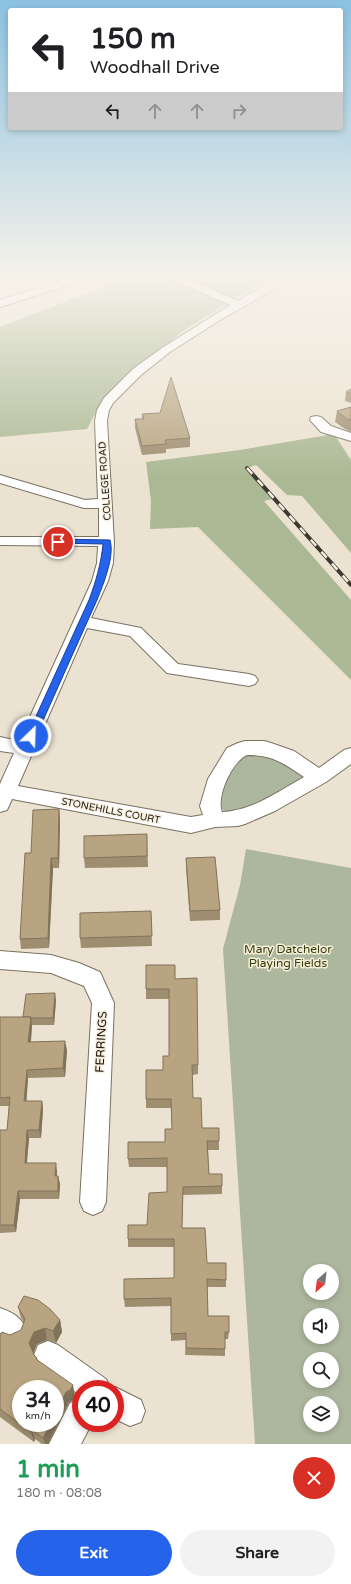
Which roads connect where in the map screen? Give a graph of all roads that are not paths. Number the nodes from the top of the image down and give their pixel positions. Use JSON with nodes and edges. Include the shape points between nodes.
{"nodes":[{"id":1,"x":176,"y":344,"type":"edge"},
{"id":2,"x":316,"y":420,"type":"dead end"},
{"id":3,"x":351,"y":437,"type":"edge"},
{"id":4,"x":0,"y":478,"type":"edge"},
{"id":5,"x":105,"y":503,"type":"junction"},
{"id":6,"x":0,"y":541,"type":"edge"},
{"id":7,"x":107,"y":542,"type":"junction"},
{"id":8,"x":83,"y":622,"type":"junction"},
{"id":9,"x":249,"y":680,"type":"dead end"},
{"id":10,"x":0,"y":744,"type":"edge"},
{"id":11,"x":25,"y":749,"type":"junction"},
{"id":12,"x":351,"y":755,"type":"edge"},
{"id":13,"x":319,"y":777,"type":"junction"},
{"id":14,"x":4,"y":798,"type":"edge"},
{"id":15,"x":215,"y":820,"type":"junction"},
{"id":16,"x":0,"y":960,"type":"edge"},
{"id":17,"x":93,"y":1202,"type":"dead end"},
{"id":18,"x":48,"y":1355,"type":"dead end"},
{"id":19,"x":83,"y":1380,"type":"edge"},
{"id":20,"x":72,"y":1430,"type":"edge"},
{"id":21,"x":64,"y":1444,"type":"edge"}],
"edges":[{"from":1,"to":5,"type":"street","name":"COLLEGE ROAD","via":[[143,367],[108,401],[101,421]]},
{"from":2,"to":3,"type":"street","via":[[326,429]]},
{"from":4,"to":5,"type":"street","via":[[84,504]]},
{"from":5,"to":7,"type":"street","name":"COLLEGE ROAD"},
{"from":6,"to":7,"type":"street"},
{"from":7,"to":8,"type":"street","name":"COLLEGE ROAD","via":[[100,581]]},
{"from":8,"to":9,"type":"street","via":[[135,632],[173,669]]},
{"from":8,"to":11,"type":"street","name":"COLLEGE ROAD"},
{"from":10,"to":11,"type":"street"},
{"from":11,"to":14,"type":"street","name":"COLLEGE ROAD"},
{"from":12,"to":13,"type":"street","name":"STONEHILLS COURT"},
{"from":13,"to":15,"type":"street","name":"STONEHILLS COURT","via":[[268,806],[238,819]]},
{"from":13,"to":15,"type":"street","via":[[287,756],[264,748],[245,748],[234,753],[217,779],[210,806]]},
{"from":14,"to":15,"type":"street","name":"STONEHILLS COURT","via":[[190,825]]},
{"from":16,"to":17,"type":"street","name":"FERRINGS","via":[[51,964],[71,970],[92,979],[103,1003]]},
{"from":18,"to":19,"type":"street"},
{"from":20,"to":21,"type":"street"}]}
